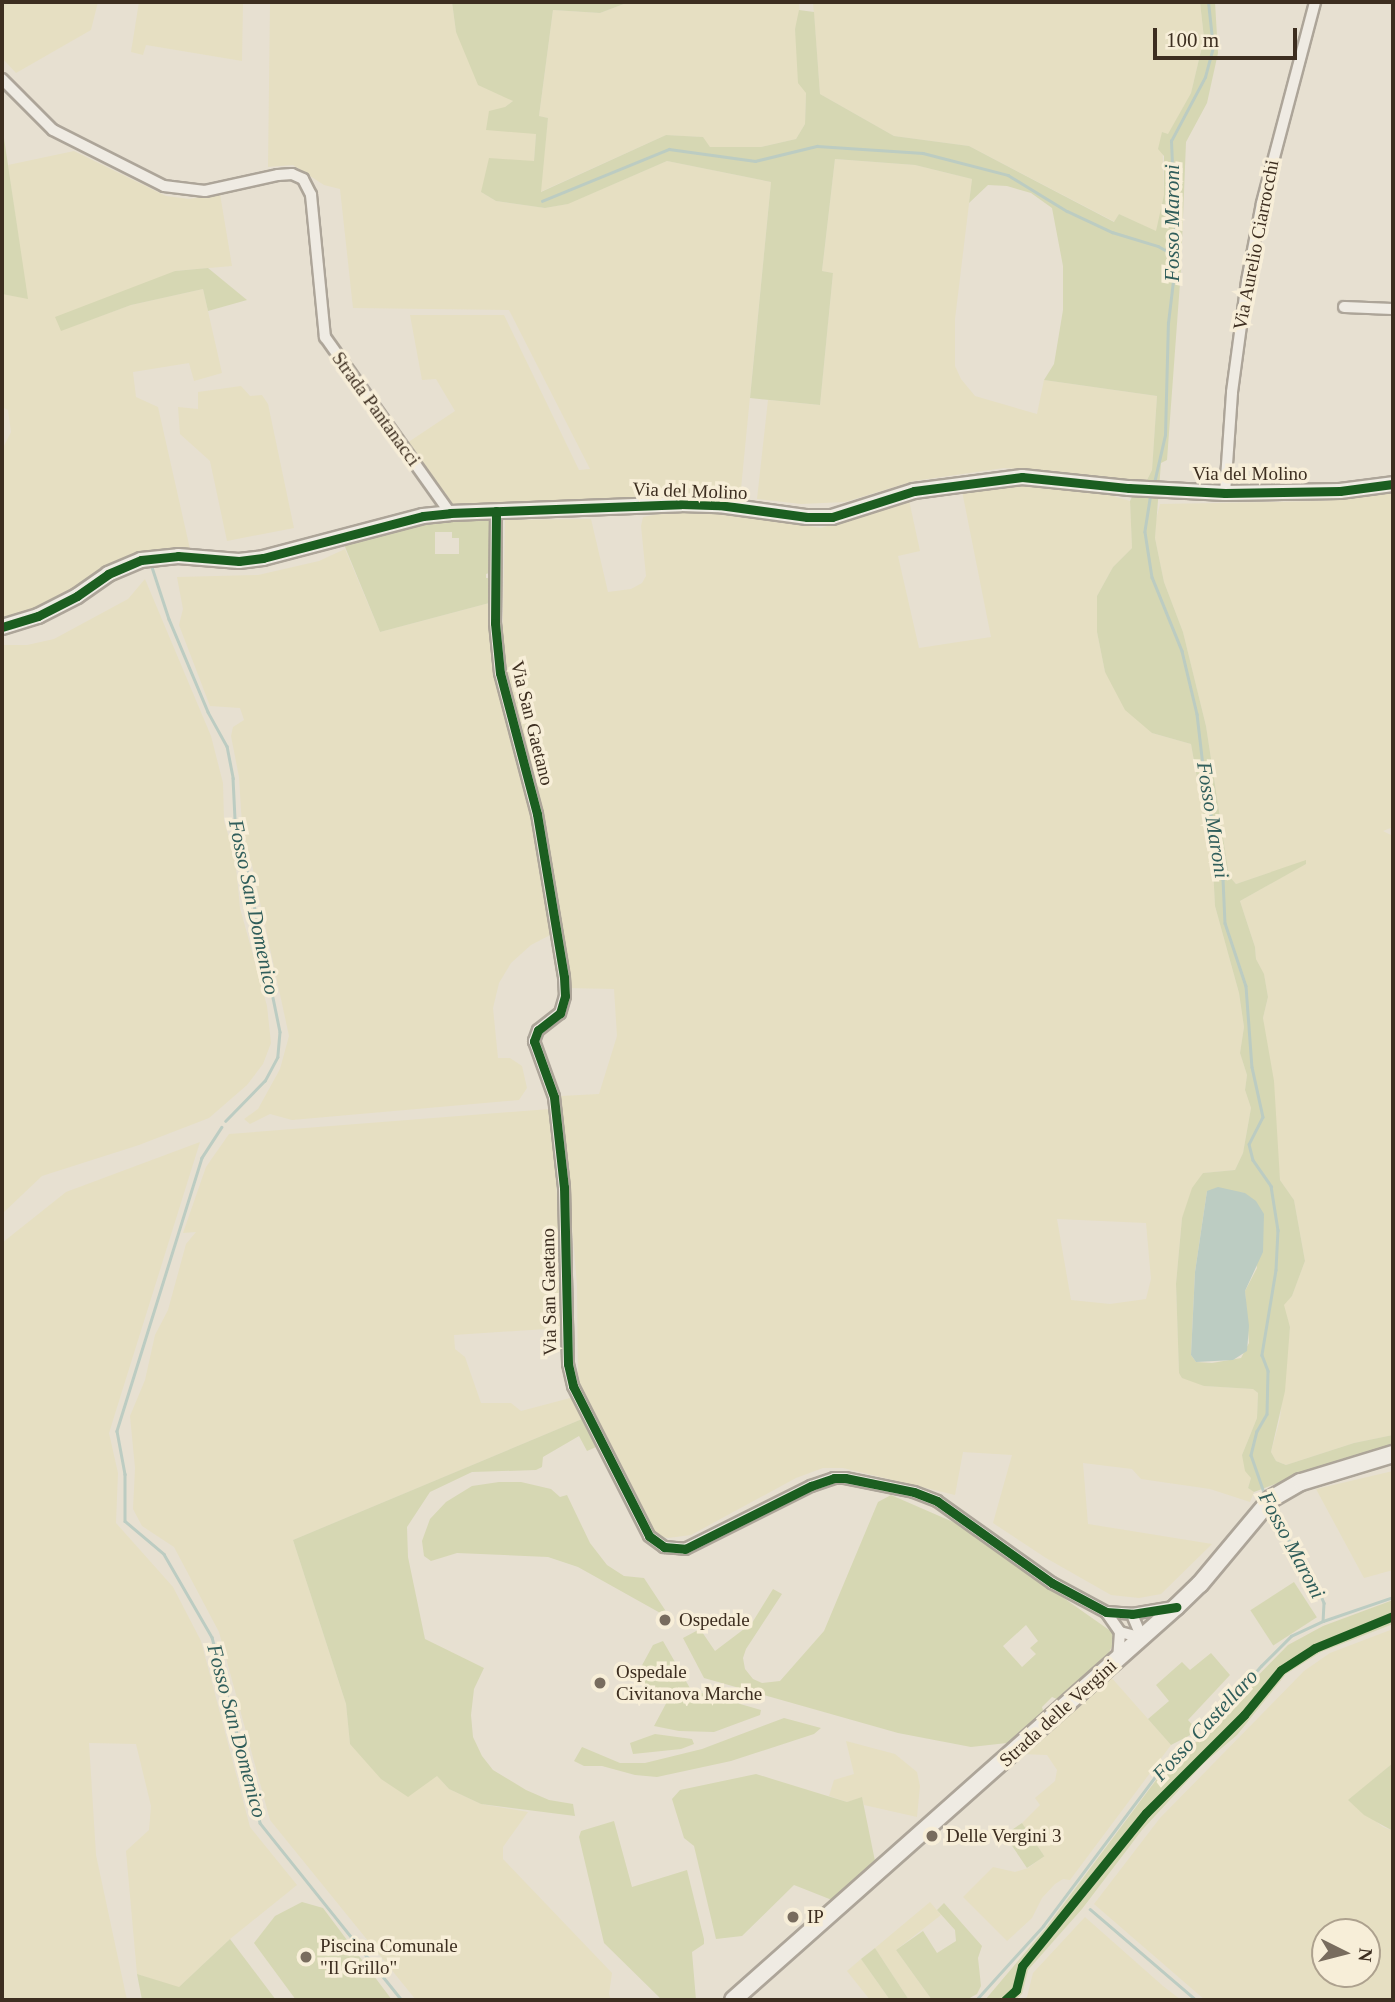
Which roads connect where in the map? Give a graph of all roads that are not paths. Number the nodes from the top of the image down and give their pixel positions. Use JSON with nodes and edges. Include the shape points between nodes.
{"nodes":[{"id":1,"x":1315,"y":2,"type":"edge"},
{"id":2,"x":2,"y":79,"type":"edge"},
{"id":3,"x":1344,"y":307,"type":"dead end"},
{"id":4,"x":1393,"y":309,"type":"edge"},
{"id":5,"x":1393,"y":484,"type":"edge"},
{"id":6,"x":1225,"y":493,"type":"junction"},
{"id":7,"x":496,"y":511,"type":"junction"},
{"id":8,"x":450,"y":513,"type":"junction"},
{"id":9,"x":2,"y":627,"type":"edge"},
{"id":10,"x":1393,"y":1454,"type":"edge"},
{"id":11,"x":1176,"y":1606,"type":"junction"},
{"id":12,"x":1106,"y":1612,"type":"junction"},
{"id":13,"x":1132,"y":1614,"type":"junction"},
{"id":14,"x":1119,"y":1632,"type":"junction"},
{"id":15,"x":1142,"y":1638,"type":"junction"},
{"id":16,"x":1118,"y":1659,"type":"junction"},
{"id":17,"x":733,"y":2000,"type":"edge"}],
"edges":[{"from":1,"to":6,"type":"street","name":"Via Aurelio Ciarrocchi","via":[[1262,203],[1247,281]]},
{"from":2,"to":8,"type":"street","name":"Strada Pantanacci","via":[[53,130],[164,186],[191,192],[286,174],[303,179],[311,195],[325,337]]},
{"from":3,"to":4,"type":"street"},
{"from":5,"to":6,"type":"street","name":"Via del Molino","via":[[1332,491]]},
{"from":6,"to":7,"type":"street","name":"Via del Molino","via":[[999,478],[914,491],[822,517],[681,504]]},
{"from":7,"to":8,"type":"street","name":"Via del Molino"},
{"from":7,"to":12,"type":"street","name":"Via San Gaetano","via":[[500,673],[537,814],[564,977],[560,1013],[538,1030],[534,1041],[553,1090],[558,1136],[568,1265],[568,1363],[573,1386],[649,1536],[664,1546],[685,1549],[811,1486],[845,1478],[937,1501],[1052,1583]]},
{"from":8,"to":9,"type":"street","name":"Via del Molino","via":[[263,558],[141,560],[38,616]]},
{"from":10,"to":11,"type":"main road","name":"Strada delle Vergini","via":[[1280,1492],[1261,1507],[1219,1562]]},
{"from":11,"to":13,"type":"street","name":"Via San Gaetano"},
{"from":11,"to":15,"type":"main road","name":"Strada delle Vergini"},
{"from":12,"to":13,"type":"street","name":"Via San Gaetano"},
{"from":12,"to":14,"type":"street","name":"Via San Gaetano"},
{"from":13,"to":15,"type":"street"},
{"from":14,"to":15,"type":"street"},
{"from":14,"to":16,"type":"street"},
{"from":15,"to":16,"type":"main road","name":"Strada delle Vergini"},
{"from":16,"to":17,"type":"main road","name":"Strada delle Vergini"}]}
